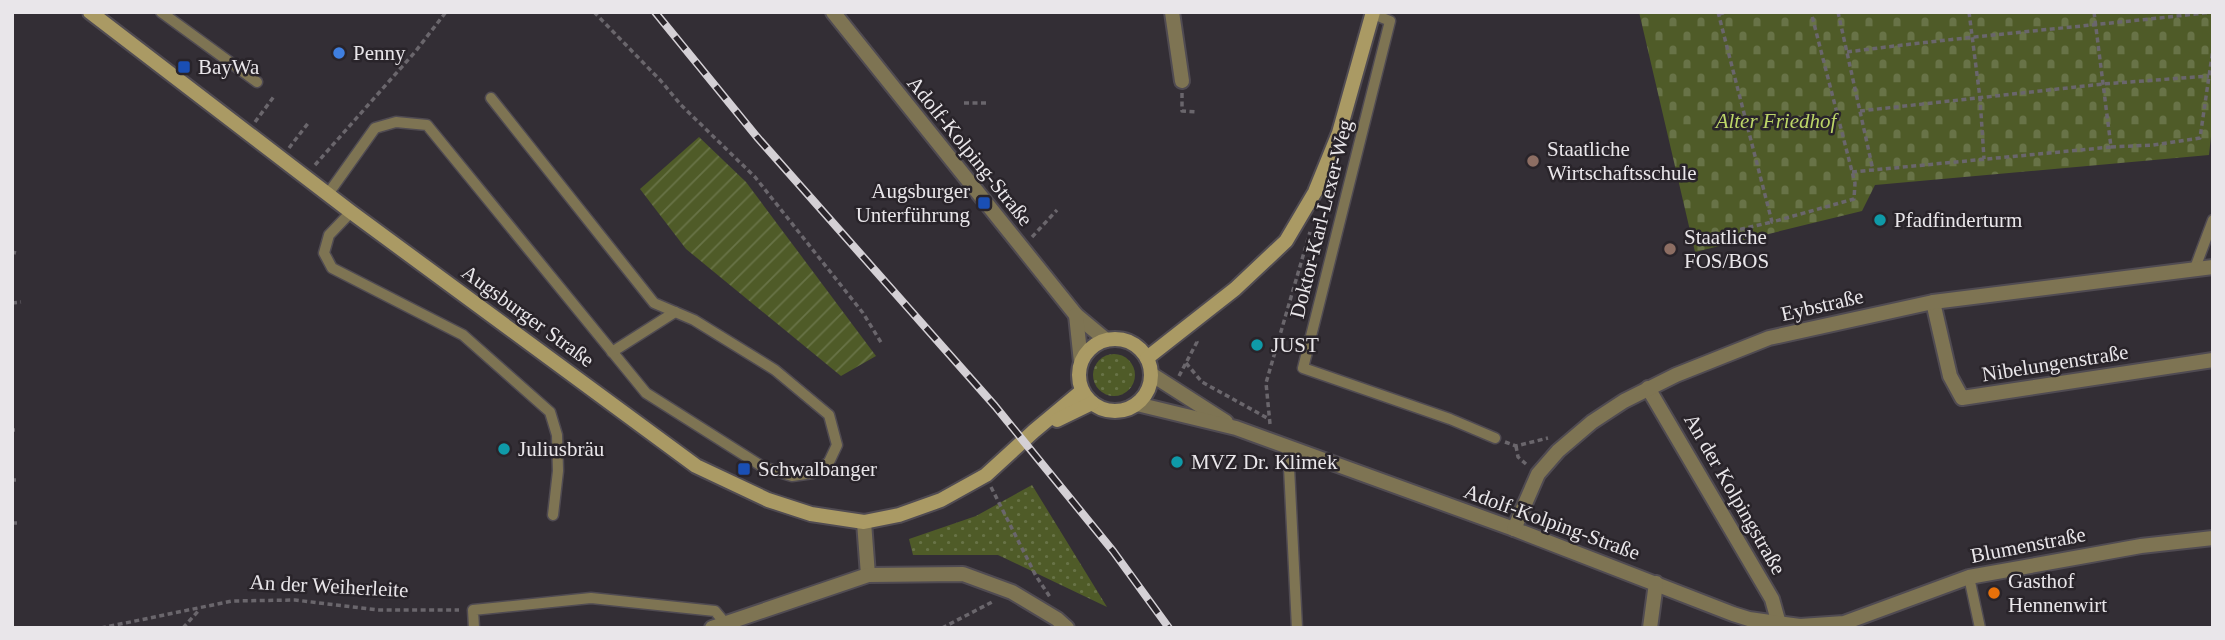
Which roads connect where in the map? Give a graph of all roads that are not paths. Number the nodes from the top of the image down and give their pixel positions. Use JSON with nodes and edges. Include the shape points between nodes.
{"nodes":[{"id":1,"x":161,"y":12,"type":"edge"},
{"id":2,"x":833,"y":12,"type":"edge"},
{"id":3,"x":1172,"y":12,"type":"edge"},
{"id":4,"x":1373,"y":13,"type":"edge"},
{"id":5,"x":100,"y":15,"type":"edge"},
{"id":6,"x":1182,"y":81,"type":"road end"},
{"id":7,"x":257,"y":82,"type":"dead end"},
{"id":8,"x":491,"y":98,"type":"dead end"},
{"id":9,"x":328,"y":194,"type":"junction"},
{"id":10,"x":351,"y":212,"type":"junction"},
{"id":11,"x":2212,"y":221,"type":"edge"},
{"id":12,"x":2213,"y":267,"type":"edge"},
{"id":13,"x":2195,"y":268,"type":"junction"},
{"id":14,"x":1933,"y":302,"type":"junction"},
{"id":15,"x":676,"y":312,"type":"junction"},
{"id":16,"x":1076,"y":315,"type":"junction"},
{"id":17,"x":1106,"y":340,"type":"junction"},
{"id":18,"x":612,"y":352,"type":"junction"},
{"id":19,"x":1147,"y":358,"type":"junction"},
{"id":20,"x":2213,"y":360,"type":"edge"},
{"id":21,"x":1081,"y":362,"type":"junction"},
{"id":22,"x":1151,"y":374,"type":"junction"},
{"id":23,"x":1648,"y":388,"type":"junction"},
{"id":24,"x":1087,"y":397,"type":"junction"},
{"id":25,"x":1137,"y":404,"type":"junction"},
{"id":26,"x":1236,"y":429,"type":"junction"},
{"id":27,"x":1495,"y":438,"type":"road end"},
{"id":28,"x":1288,"y":447,"type":"junction"},
{"id":29,"x":553,"y":515,"type":"dead end"},
{"id":30,"x":864,"y":522,"type":"junction"},
{"id":31,"x":1514,"y":529,"type":"junction"},
{"id":32,"x":2213,"y":538,"type":"edge"},
{"id":33,"x":868,"y":575,"type":"junction"},
{"id":34,"x":1969,"y":577,"type":"junction"},
{"id":35,"x":1656,"y":583,"type":"junction"},
{"id":36,"x":1860,"y":623,"type":"edge"},
{"id":37,"x":1062,"y":624,"type":"edge"},
{"id":38,"x":1780,"y":624,"type":"junction"},
{"id":39,"x":719,"y":625,"type":"edge"},
{"id":40,"x":474,"y":628,"type":"edge"},
{"id":41,"x":1297,"y":628,"type":"edge"},
{"id":42,"x":1650,"y":628,"type":"edge"},
{"id":43,"x":1980,"y":628,"type":"edge"}],
"edges":[{"from":1,"to":7,"type":"lane"},
{"from":2,"to":16,"type":"street","name":"Adolf-Kolping-Straße"},
{"from":3,"to":6,"type":"street"},
{"from":4,"to":19,"type":"main road","via":[[1339,133],[1315,192],[1286,241],[1235,289]]},
{"from":4,"to":27,"type":"lane","name":"Doktor-Karl-Lexer-Weg","via":[[1390,21],[1303,368]]},
{"from":5,"to":9,"type":"main road","name":"Augsburger Straße"},
{"from":8,"to":15,"type":"lane","via":[[654,303]]},
{"from":9,"to":10,"type":"main road","name":"Augsburger Straße"},
{"from":9,"to":18,"type":"lane","via":[[375,128],[396,121],[427,125]]},
{"from":10,"to":29,"type":"lane","via":[[329,235],[324,253],[332,268],[463,335],[550,412],[557,435]]},
{"from":10,"to":30,"type":"main road","name":"Augsburger Straße","via":[[696,466],[768,500],[811,514]]},
{"from":11,"to":13,"type":"lane"},
{"from":12,"to":13,"type":"street","name":"Eybstraße"},
{"from":13,"to":14,"type":"street","name":"Eybstraße"},
{"from":14,"to":20,"type":"street","name":"Nibelungenstraße","via":[[1950,376],[1962,398]]},
{"from":14,"to":23,"type":"street","name":"Eybstraße","via":[[1769,338]]},
{"from":15,"to":18,"type":"lane"},
{"from":15,"to":18,"type":"lane","via":[[775,370],[829,415],[837,445],[829,462],[813,472],[792,475],[763,467],[646,393]]},
{"from":16,"to":17,"type":"street","name":"Adolf-Kolping-Straße"},
{"from":16,"to":21,"type":"street"},
{"from":17,"to":19,"type":"main road","via":[[1126,340]]},
{"from":17,"to":21,"type":"main road","via":[[1095,344]]},
{"from":19,"to":22,"type":"main road"},
{"from":21,"to":24,"type":"main road","via":[[1079,382]]},
{"from":22,"to":25,"type":"main road","via":[[1148,390]]},
{"from":22,"to":26,"type":"street","name":"Adolf-Kolping-Straße"},
{"from":23,"to":31,"type":"street","name":"Eybstraße","via":[[1592,422],[1558,451],[1538,474]]},
{"from":23,"to":38,"type":"street","name":"An der Kolpingstraße","via":[[1772,599]]},
{"from":24,"to":25,"type":"main road","via":[[1106,410],[1122,411]]},
{"from":24,"to":30,"type":"main road","name":"Augsburger Straße","via":[[1034,431],[986,475],[941,500]]},
{"from":25,"to":26,"type":"street","name":"Adolf-Kolping-Straße"},
{"from":26,"to":28,"type":"street","name":"Adolf-Kolping-Straße"},
{"from":28,"to":31,"type":"street","name":"Adolf-Kolping-Straße"},
{"from":28,"to":41,"type":"lane"},
{"from":30,"to":33,"type":"street"},
{"from":31,"to":35,"type":"street","name":"Adolf-Kolping-Straße"},
{"from":32,"to":34,"type":"street","name":"Blumenstraße"},
{"from":33,"to":37,"type":"street","via":[[963,574],[1012,592]]},
{"from":33,"to":39,"type":"street"},
{"from":34,"to":36,"type":"street","name":"Blumenstraße"},
{"from":34,"to":43,"type":"lane"},
{"from":35,"to":38,"type":"street","name":"Adolf-Kolping-Straße","via":[[1749,619]]},
{"from":35,"to":42,"type":"street"},
{"from":36,"to":38,"type":"street","name":"Adolf-Kolping-Straße"},
{"from":39,"to":40,"type":"lane","via":[[715,611],[591,598],[473,610]]}]}
